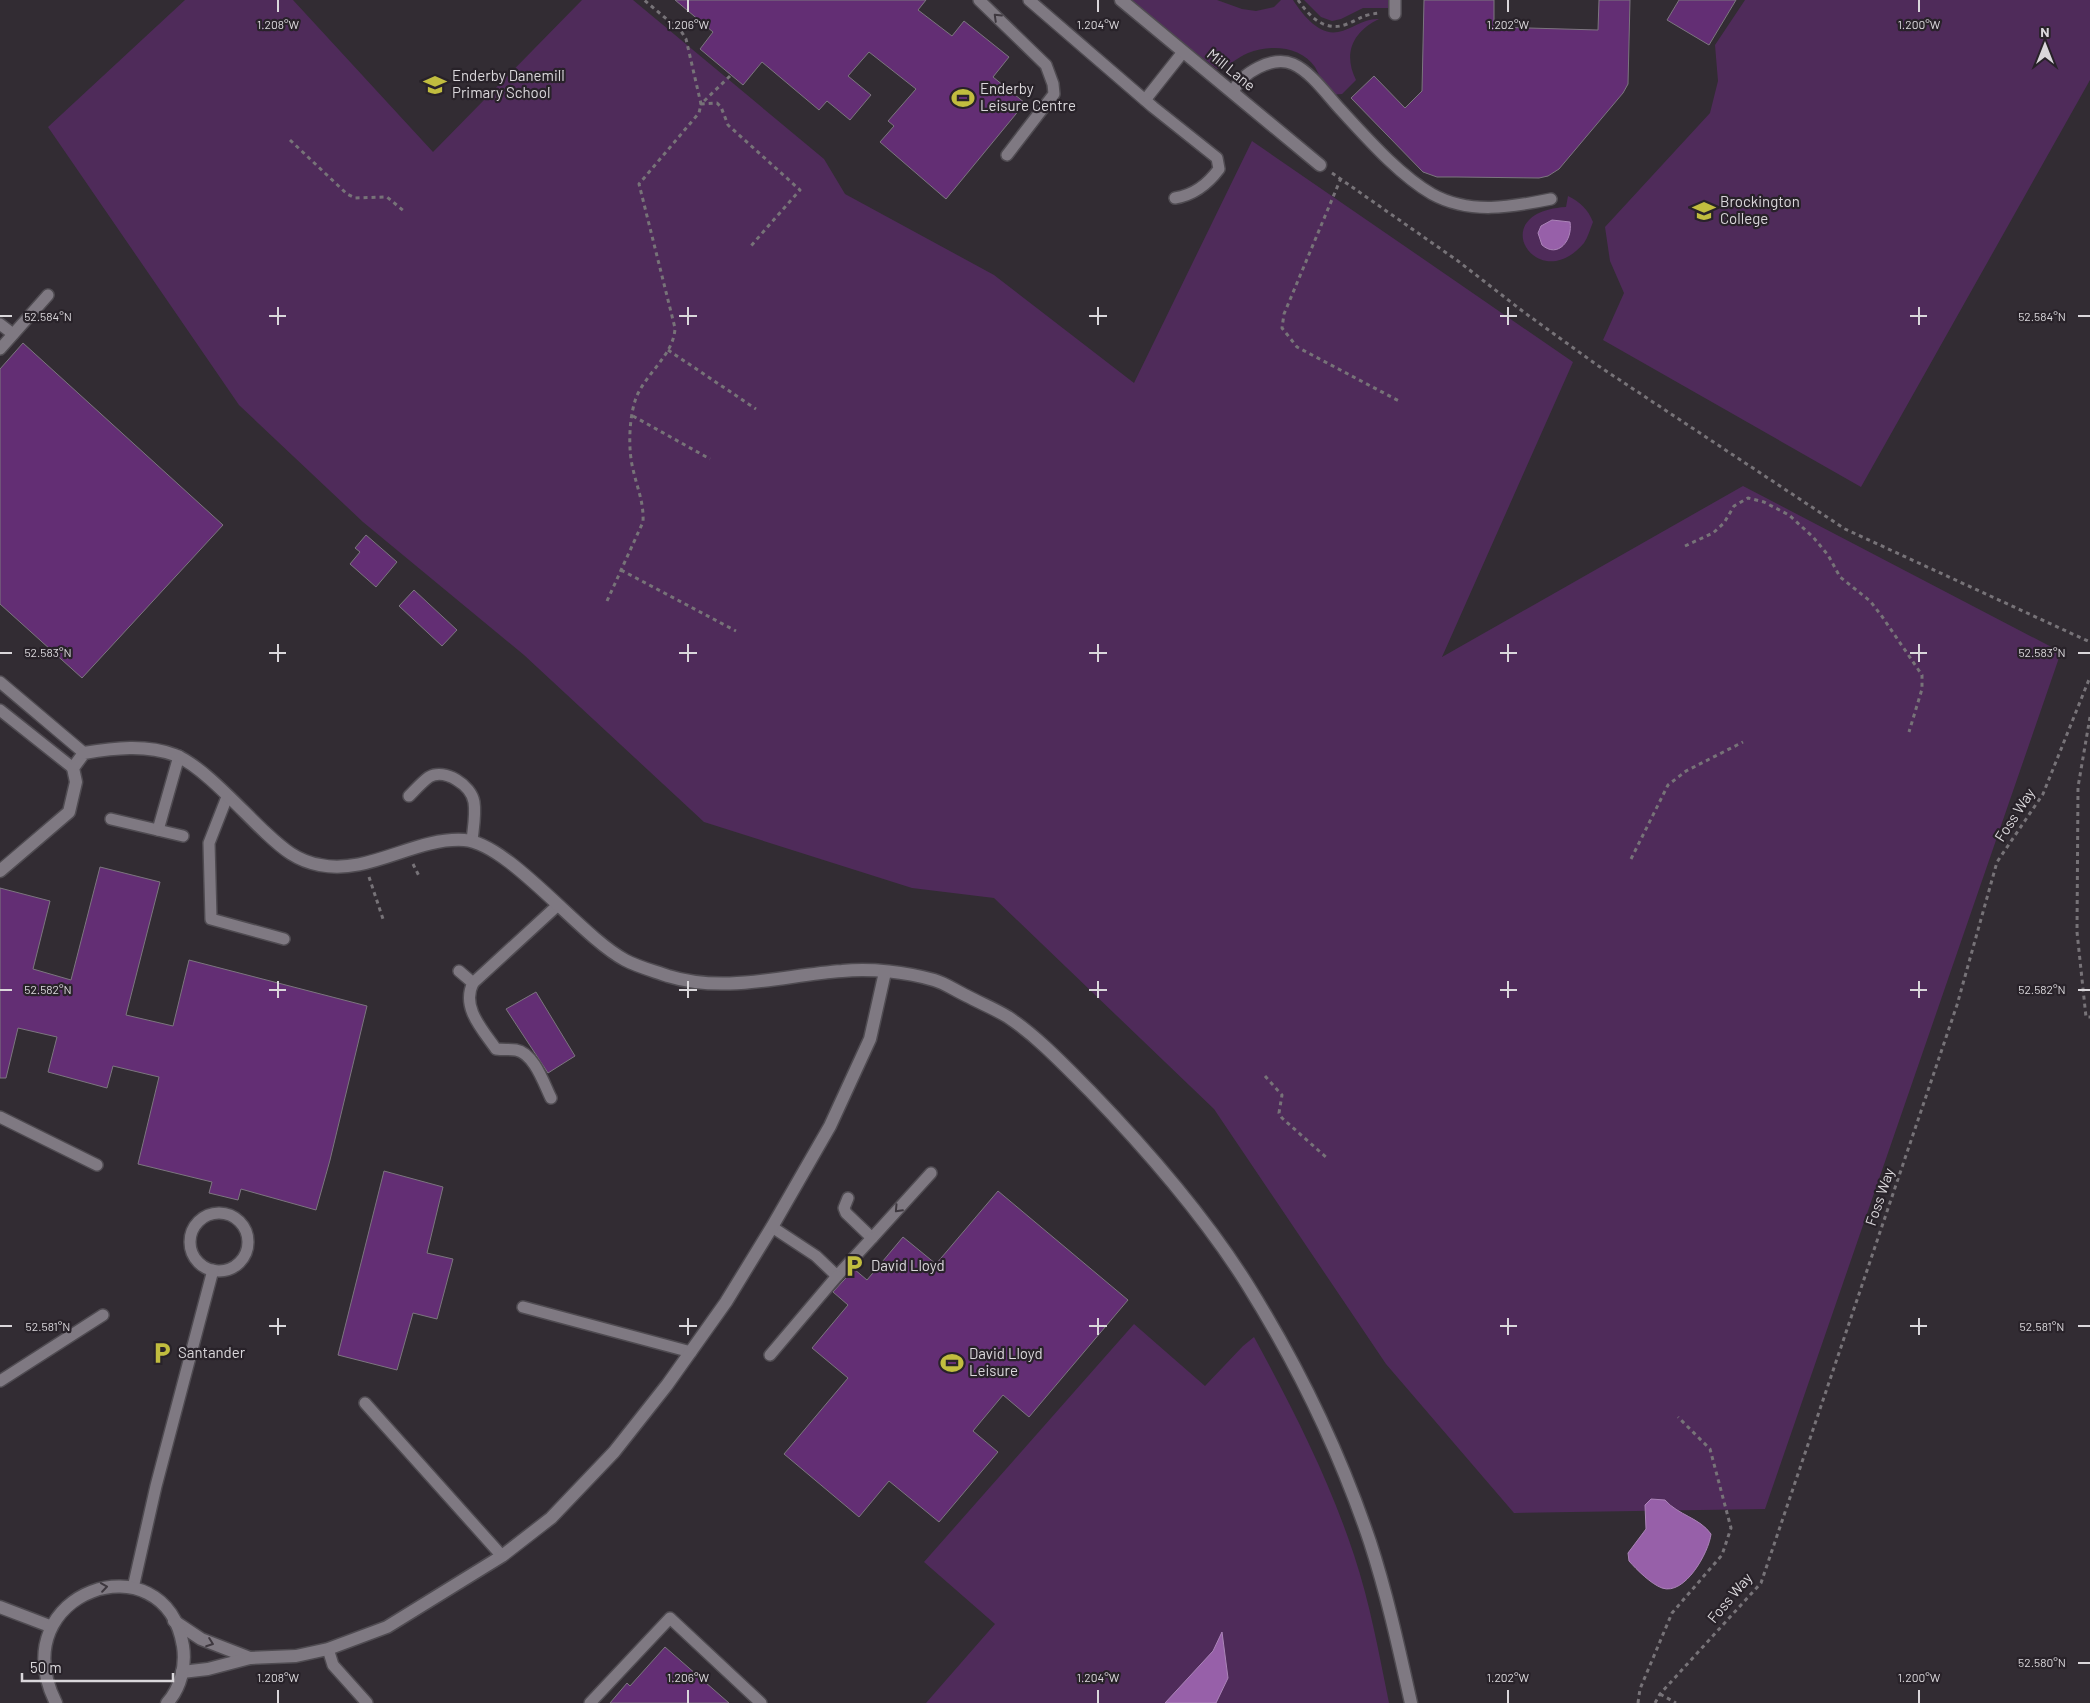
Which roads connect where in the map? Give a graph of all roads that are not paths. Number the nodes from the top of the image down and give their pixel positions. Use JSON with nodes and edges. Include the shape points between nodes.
{"nodes":[{"id":1,"x":979,"y":0,"type":"edge"},
{"id":2,"x":1121,"y":0,"type":"edge"},
{"id":3,"x":1396,"y":0,"type":"edge"},
{"id":4,"x":1034,"y":4,"type":"edge"},
{"id":5,"x":1395,"y":14,"type":"road end"},
{"id":6,"x":1183,"y":52,"type":"junction"},
{"id":7,"x":1232,"y":92,"type":"junction"},
{"id":8,"x":1145,"y":100,"type":"junction"},
{"id":9,"x":1007,"y":155,"type":"dead end"},
{"id":10,"x":1320,"y":165,"type":"road end"},
{"id":11,"x":1175,"y":198,"type":"dead end"},
{"id":12,"x":1551,"y":199,"type":"dead end"},
{"id":13,"x":48,"y":295,"type":"dead end"},
{"id":14,"x":0,"y":324,"type":"edge"},
{"id":15,"x":13,"y":334,"type":"junction"},
{"id":16,"x":0,"y":349,"type":"edge"},
{"id":17,"x":0,"y":682,"type":"edge"},
{"id":18,"x":0,"y":710,"type":"edge"},
{"id":19,"x":84,"y":753,"type":"junction"},
{"id":20,"x":179,"y":756,"type":"junction"},
{"id":21,"x":73,"y":768,"type":"junction"},
{"id":22,"x":409,"y":796,"type":"dead end"},
{"id":23,"x":228,"y":797,"type":"junction"},
{"id":24,"x":111,"y":819,"type":"dead end"},
{"id":25,"x":158,"y":830,"type":"junction"},
{"id":26,"x":183,"y":836,"type":"dead end"},
{"id":27,"x":472,"y":841,"type":"junction"},
{"id":28,"x":0,"y":871,"type":"edge"},
{"id":29,"x":558,"y":906,"type":"junction"},
{"id":30,"x":284,"y":939,"type":"dead end"},
{"id":31,"x":459,"y":971,"type":"dead end"},
{"id":32,"x":885,"y":972,"type":"junction"},
{"id":33,"x":473,"y":983,"type":"junction"},
{"id":34,"x":551,"y":1098,"type":"dead end"},
{"id":35,"x":0,"y":1117,"type":"edge"},
{"id":36,"x":97,"y":1165,"type":"dead end"},
{"id":37,"x":931,"y":1174,"type":"dead end"},
{"id":38,"x":848,"y":1198,"type":"dead end"},
{"id":39,"x":772,"y":1227,"type":"junction"},
{"id":40,"x":872,"y":1238,"type":"junction"},
{"id":41,"x":213,"y":1270,"type":"junction"},
{"id":42,"x":837,"y":1276,"type":"junction"},
{"id":43,"x":523,"y":1307,"type":"dead end"},
{"id":44,"x":103,"y":1315,"type":"dead end"},
{"id":45,"x":691,"y":1352,"type":"junction"},
{"id":46,"x":770,"y":1355,"type":"dead end"},
{"id":47,"x":0,"y":1381,"type":"edge"},
{"id":48,"x":365,"y":1404,"type":"dead end"},
{"id":49,"x":502,"y":1556,"type":"junction"},
{"id":50,"x":132,"y":1588,"type":"junction"},
{"id":51,"x":0,"y":1607,"type":"edge"},
{"id":52,"x":174,"y":1621,"type":"junction"},
{"id":53,"x":47,"y":1625,"type":"junction"},
{"id":54,"x":328,"y":1649,"type":"junction"},
{"id":55,"x":250,"y":1658,"type":"junction"},
{"id":56,"x":182,"y":1672,"type":"junction"},
{"id":57,"x":169,"y":1702,"type":"edge"},
{"id":58,"x":56,"y":1703,"type":"edge"},
{"id":59,"x":367,"y":1703,"type":"edge"},
{"id":60,"x":590,"y":1703,"type":"edge"},
{"id":61,"x":761,"y":1703,"type":"edge"},
{"id":62,"x":1411,"y":1703,"type":"edge"}],
"edges":[{"from":9,"to":1,"type":"lane","one_way":true,"via":[[1054,94],[1054,84],[1046,65]]},
{"from":2,"to":6,"type":"street","name":"Mill Lane"},
{"from":3,"to":5,"type":"lane"},
{"from":4,"to":8,"type":"lane"},
{"from":6,"to":7,"type":"street","name":"Mill Lane"},
{"from":6,"to":8,"type":"lane"},
{"from":7,"to":10,"type":"street","name":"Mill Lane"},
{"from":7,"to":12,"type":"lane","via":[[1254,70],[1272,61],[1293,64],[1321,86],[1394,165],[1432,194],[1468,206],[1505,208]]},
{"from":8,"to":11,"type":"lane","via":[[1219,160],[1217,171],[1196,192]]},
{"from":13,"to":15,"type":"lane"},
{"from":14,"to":15,"type":"lane"},
{"from":15,"to":16,"type":"lane"},
{"from":17,"to":19,"type":"lane"},
{"from":18,"to":21,"type":"lane"},
{"from":19,"to":20,"type":"street","via":[[120,747]]},
{"from":19,"to":21,"type":"street"},
{"from":20,"to":23,"type":"street"},
{"from":20,"to":25,"type":"lane"},
{"from":21,"to":28,"type":"street","via":[[76,782],[69,812]]},
{"from":22,"to":27,"type":"lane","via":[[430,777],[442,775],[452,778],[468,790],[474,801]]},
{"from":23,"to":27,"type":"street","via":[[293,857],[315,865],[337,868],[420,846]]},
{"from":23,"to":30,"type":"lane","via":[[210,844],[211,919]]},
{"from":24,"to":25,"type":"lane"},
{"from":25,"to":26,"type":"lane"},
{"from":27,"to":29,"type":"street","via":[[486,845],[510,863]]},
{"from":29,"to":32,"type":"street","via":[[623,959],[679,979],[740,984],[848,970]]},
{"from":29,"to":33,"type":"lane"},
{"from":31,"to":33,"type":"lane"},
{"from":32,"to":39,"type":"street","via":[[870,1040],[830,1126]]},
{"from":32,"to":62,"type":"street","via":[[937,980],[1008,1018],[1060,1061],[1128,1131],[1190,1204],[1224,1251],[1281,1343],[1328,1437],[1370,1543]]},
{"from":33,"to":34,"type":"lane","via":[[468,992],[468,1005],[478,1023],[496,1048],[524,1053],[533,1063]]},
{"from":35,"to":36,"type":"lane"},
{"from":37,"to":40,"type":"lane","one_way":true},
{"from":38,"to":40,"type":"lane","via":[[844,1208],[846,1213]]},
{"from":39,"to":42,"type":"lane","via":[[816,1256]]},
{"from":39,"to":45,"type":"street"},
{"from":40,"to":42,"type":"lane"},
{"from":41,"to":41,"type":"lane","via":[[204,1267],[192,1253],[191,1235],[194,1226],[208,1214],[226,1213],[243,1224],[249,1244],[241,1262],[233,1268]]},
{"from":41,"to":50,"type":"lane"},
{"from":42,"to":46,"type":"lane"},
{"from":43,"to":45,"type":"lane"},
{"from":44,"to":47,"type":"lane"},
{"from":45,"to":49,"type":"street","via":[[614,1452],[550,1518]]},
{"from":48,"to":49,"type":"lane"},
{"from":49,"to":54,"type":"street","via":[[388,1627]]},
{"from":50,"to":52,"type":"street","via":[[156,1601]]},
{"from":53,"to":50,"type":"street","one_way":true,"via":[[62,1605],[83,1591],[108,1586]]},
{"from":51,"to":53,"type":"street"},
{"from":52,"to":55,"type":"street","one_way":true,"via":[[202,1640]]},
{"from":52,"to":56,"type":"street","via":[[183,1646]]},
{"from":53,"to":58,"type":"street","via":[[41,1645],[40,1666]]},
{"from":54,"to":55,"type":"street","via":[[296,1656]]},
{"from":54,"to":59,"type":"lane","via":[[333,1665]]},
{"from":55,"to":56,"type":"street"},
{"from":56,"to":57,"type":"street"},
{"from":60,"to":61,"type":"lane","via":[[670,1618]]}]}
